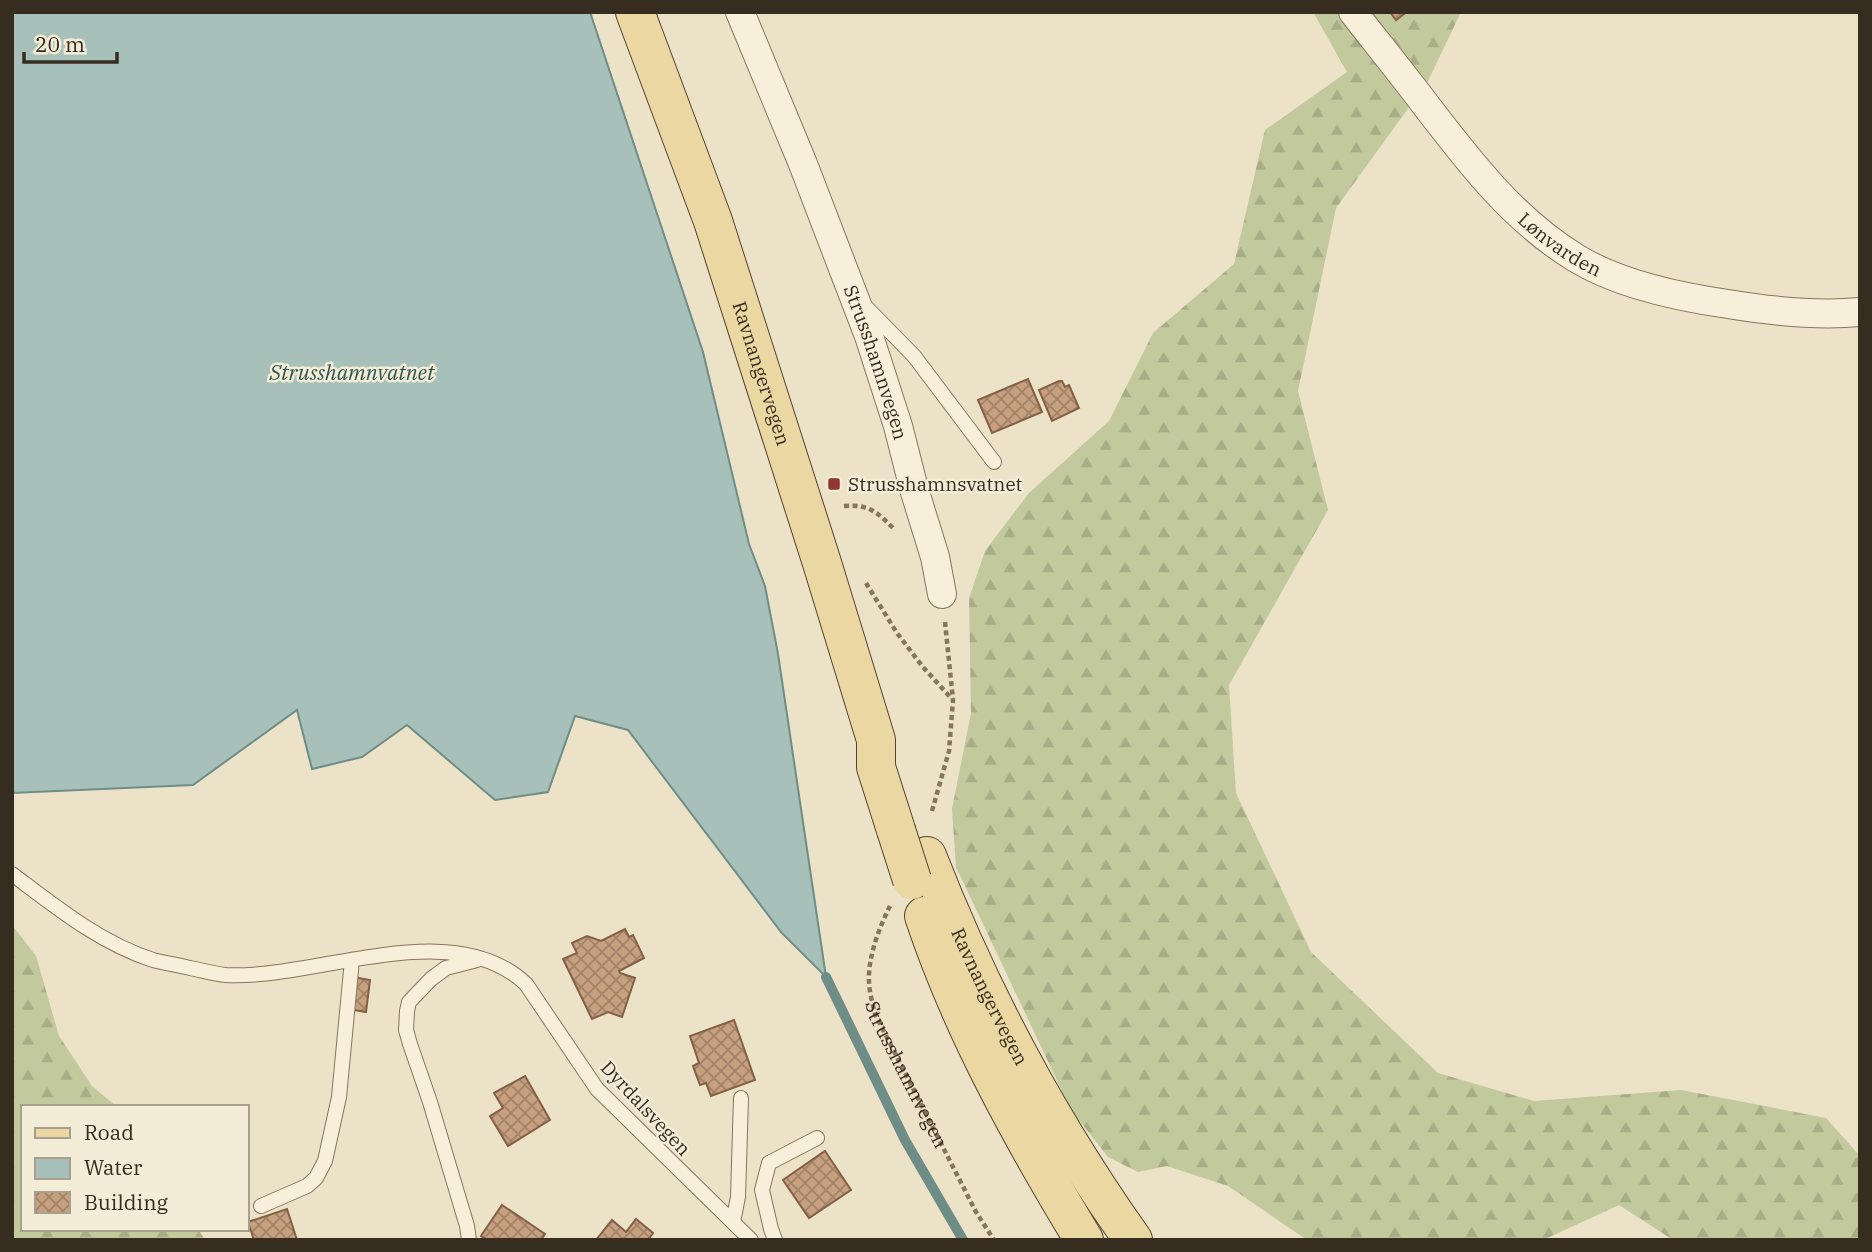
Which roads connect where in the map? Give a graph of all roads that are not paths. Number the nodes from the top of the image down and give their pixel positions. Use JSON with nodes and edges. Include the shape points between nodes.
{"nodes":[{"id":1,"x":635,"y":12,"type":"edge"},
{"id":2,"x":740,"y":12,"type":"edge"},
{"id":3,"x":1353,"y":12,"type":"edge"},
{"id":4,"x":856,"y":303,"type":"junction"},
{"id":5,"x":1860,"y":312,"type":"edge"},
{"id":6,"x":994,"y":462,"type":"dead end"},
{"id":7,"x":942,"y":594,"type":"road end"},
{"id":8,"x":912,"y":850,"type":"junction"},
{"id":9,"x":12,"y":874,"type":"edge"},
{"id":10,"x":482,"y":959,"type":"junction"},
{"id":11,"x":352,"y":960,"type":"junction"},
{"id":12,"x":741,"y":1098,"type":"dead end"},
{"id":13,"x":1017,"y":1124,"type":"junction"},
{"id":14,"x":817,"y":1138,"type":"dead end"},
{"id":15,"x":261,"y":1206,"type":"dead end"},
{"id":16,"x":733,"y":1222,"type":"junction"},
{"id":17,"x":469,"y":1240,"type":"edge"},
{"id":18,"x":751,"y":1240,"type":"edge"},
{"id":19,"x":775,"y":1240,"type":"edge"},
{"id":20,"x":1052,"y":1240,"type":"edge"},
{"id":21,"x":1084,"y":1240,"type":"edge"},
{"id":22,"x":1133,"y":1240,"type":"edge"}],
"edges":[{"from":1,"to":8,"type":"main road","name":"Ravnangervegen","via":[[713,221],[876,740],[876,767]]},
{"from":2,"to":4,"type":"street","name":"Strusshamnvegen"},
{"from":3,"to":5,"type":"street","name":"Lønvarden","via":[[1472,164],[1542,234],[1578,259],[1627,281],[1696,300],[1778,310]]},
{"from":4,"to":6,"type":"lane","via":[[867,306],[914,356]]},
{"from":4,"to":7,"type":"street","name":"Strusshamnvegen","via":[[898,426]]},
{"from":8,"to":13,"type":"main road","name":"Ravnangervegen","via":[[930,934]]},
{"from":8,"to":22,"type":"main road","name":"Ravnangervegen","via":[[1027,1072]]},
{"from":9,"to":11,"type":"lane","name":"Dyrdalsvegen","via":[[98,935],[154,960],[225,975]]},
{"from":10,"to":11,"type":"lane","name":"Dyrdalsvegen","via":[[409,952]]},
{"from":10,"to":16,"type":"lane","name":"Dyrdalsvegen","via":[[512,971],[526,984],[597,1089]]},
{"from":10,"to":17,"type":"lane","via":[[446,968],[431,979],[409,1002],[406,1030]]},
{"from":11,"to":15,"type":"lane","via":[[339,1097],[325,1161],[307,1186]]},
{"from":12,"to":16,"type":"lane"},
{"from":13,"to":20,"type":"main road"},
{"from":13,"to":21,"type":"main road","name":"Ravnangervegen"},
{"from":14,"to":19,"type":"lane","via":[[769,1163],[762,1190]]},
{"from":16,"to":18,"type":"lane","name":"Dyrdalsvegen"}]}
